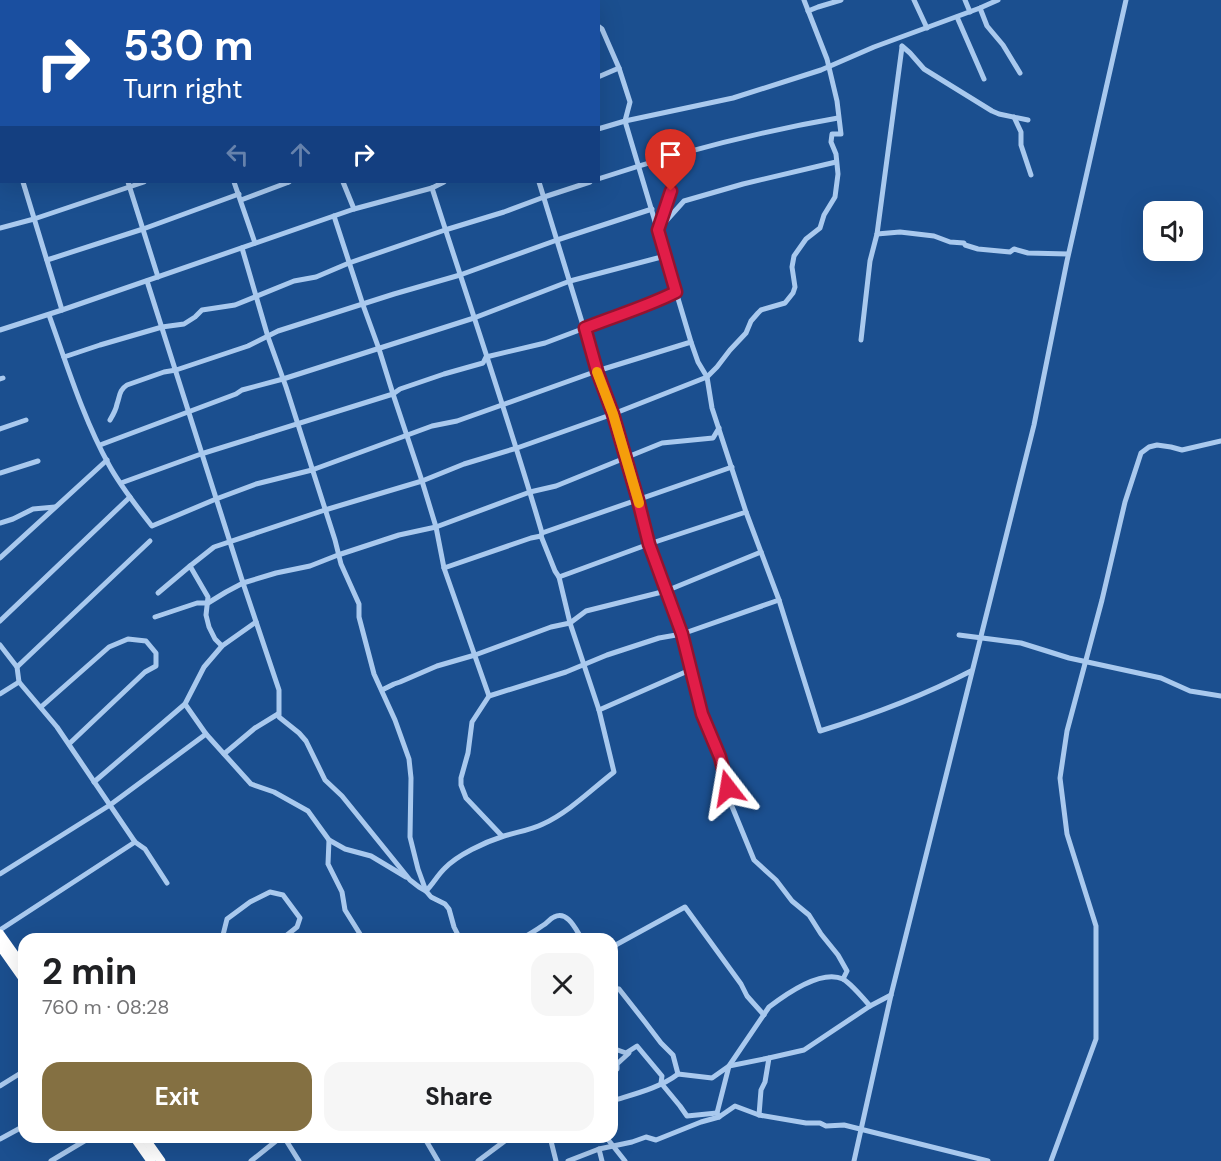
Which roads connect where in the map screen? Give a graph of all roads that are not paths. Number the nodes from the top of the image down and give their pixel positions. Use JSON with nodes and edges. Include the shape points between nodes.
{"nodes":[{"id":1,"x":804,"y":0,"type":"edge"},
{"id":2,"x":841,"y":0,"type":"edge"},
{"id":3,"x":914,"y":0,"type":"edge"},
{"id":4,"x":965,"y":0,"type":"edge"},
{"id":5,"x":997,"y":0,"type":"edge"},
{"id":6,"x":1126,"y":0,"type":"edge"},
{"id":7,"x":980,"y":8,"type":"junction"},
{"id":8,"x":808,"y":11,"type":"junction"},
{"id":9,"x":970,"y":12,"type":"junction"},
{"id":10,"x":957,"y":17,"type":"junction"},
{"id":11,"x":600,"y":28,"type":"edge"},
{"id":12,"x":927,"y":28,"type":"junction"},
{"id":13,"x":900,"y":39,"type":"junction"},
{"id":14,"x":902,"y":47,"type":"junction"},
{"id":15,"x":829,"y":67,"type":"junction"},
{"id":16,"x":619,"y":68,"type":"junction"},
{"id":17,"x":1020,"y":73,"type":"dead end"},
{"id":18,"x":600,"y":76,"type":"edge"},
{"id":19,"x":984,"y":79,"type":"dead end"},
{"id":20,"x":1014,"y":117,"type":"junction"},
{"id":21,"x":838,"y":118,"type":"junction"},
{"id":22,"x":1028,"y":120,"type":"dead end"},
{"id":23,"x":625,"y":121,"type":"junction"},
{"id":24,"x":600,"y":128,"type":"edge"},
{"id":25,"x":675,"y":155,"type":"junction"},
{"id":26,"x":836,"y":162,"type":"junction"},
{"id":27,"x":639,"y":165,"type":"junction"},
{"id":28,"x":1031,"y":175,"type":"dead end"},
{"id":29,"x":600,"y":178,"type":"edge"},
{"id":30,"x":23,"y":183,"type":"edge"},
{"id":31,"x":234,"y":183,"type":"edge"},
{"id":32,"x":286,"y":183,"type":"edge"},
{"id":33,"x":343,"y":183,"type":"edge"},
{"id":34,"x":442,"y":183,"type":"edge"},
{"id":35,"x":539,"y":183,"type":"edge"},
{"id":36,"x":587,"y":183,"type":"edge"},
{"id":37,"x":129,"y":184,"type":"edge"},
{"id":38,"x":432,"y":188,"type":"junction"},
{"id":39,"x":240,"y":197,"type":"junction"},
{"id":40,"x":544,"y":197,"type":"junction"},
{"id":41,"x":354,"y":209,"type":"junction"},
{"id":42,"x":652,"y":209,"type":"junction"},
{"id":43,"x":334,"y":216,"type":"junction"},
{"id":44,"x":34,"y":219,"type":"junction"},
{"id":45,"x":0,"y":228,"type":"edge"},
{"id":46,"x":142,"y":229,"type":"junction"},
{"id":47,"x":445,"y":230,"type":"junction"},
{"id":48,"x":658,"y":230,"type":"junction"},
{"id":49,"x":877,"y":234,"type":"junction"},
{"id":50,"x":557,"y":240,"type":"junction"},
{"id":51,"x":255,"y":243,"type":"junction"},
{"id":52,"x":242,"y":248,"type":"junction"},
{"id":53,"x":1068,"y":254,"type":"junction"},
{"id":54,"x":665,"y":256,"type":"junction"},
{"id":55,"x":47,"y":260,"type":"junction"},
{"id":56,"x":350,"y":263,"type":"junction"},
{"id":57,"x":460,"y":275,"type":"junction"},
{"id":58,"x":158,"y":277,"type":"junction"},
{"id":59,"x":147,"y":281,"type":"junction"},
{"id":60,"x":570,"y":281,"type":"junction"},
{"id":61,"x":676,"y":292,"type":"junction"},
{"id":62,"x":256,"y":296,"type":"junction"},
{"id":63,"x":363,"y":305,"type":"junction"},
{"id":64,"x":62,"y":310,"type":"junction"},
{"id":65,"x":49,"y":315,"type":"junction"},
{"id":66,"x":474,"y":318,"type":"junction"},
{"id":67,"x":162,"y":327,"type":"junction"},
{"id":68,"x":585,"y":328,"type":"junction"},
{"id":69,"x":0,"y":330,"type":"edge"},
{"id":70,"x":268,"y":337,"type":"junction"},
{"id":71,"x":861,"y":340,"type":"dead end"},
{"id":72,"x":691,"y":342,"type":"junction"},
{"id":73,"x":379,"y":349,"type":"junction"},
{"id":74,"x":64,"y":357,"type":"junction"},
{"id":75,"x":486,"y":357,"type":"junction"},
{"id":76,"x":176,"y":370,"type":"junction"},
{"id":77,"x":597,"y":371,"type":"junction"},
{"id":78,"x":707,"y":377,"type":"junction"},
{"id":79,"x":283,"y":379,"type":"junction"},
{"id":80,"x":393,"y":394,"type":"junction"},
{"id":81,"x":501,"y":405,"type":"junction"},
{"id":82,"x":189,"y":413,"type":"junction"},
{"id":83,"x":613,"y":414,"type":"junction"},
{"id":84,"x":26,"y":420,"type":"dead end"},
{"id":85,"x":111,"y":420,"type":"dead end"},
{"id":86,"x":298,"y":424,"type":"junction"},
{"id":87,"x":719,"y":428,"type":"junction"},
{"id":88,"x":0,"y":429,"type":"edge"},
{"id":89,"x":406,"y":435,"type":"junction"},
{"id":90,"x":1221,"y":441,"type":"edge"},
{"id":91,"x":100,"y":445,"type":"junction"},
{"id":92,"x":517,"y":448,"type":"junction"},
{"id":93,"x":201,"y":454,"type":"junction"},
{"id":94,"x":626,"y":458,"type":"junction"},
{"id":95,"x":107,"y":460,"type":"junction"},
{"id":96,"x":38,"y":461,"type":"dead end"},
{"id":97,"x":732,"y":467,"type":"junction"},
{"id":98,"x":312,"y":470,"type":"junction"},
{"id":99,"x":0,"y":473,"type":"edge"},
{"id":100,"x":422,"y":481,"type":"junction"},
{"id":101,"x":121,"y":483,"type":"junction"},
{"id":102,"x":530,"y":492,"type":"junction"},
{"id":103,"x":130,"y":497,"type":"junction"},
{"id":104,"x":216,"y":498,"type":"junction"},
{"id":105,"x":638,"y":500,"type":"junction"},
{"id":106,"x":56,"y":507,"type":"junction"},
{"id":107,"x":325,"y":510,"type":"junction"},
{"id":108,"x":746,"y":512,"type":"junction"},
{"id":109,"x":0,"y":523,"type":"edge"},
{"id":110,"x":436,"y":527,"type":"junction"},
{"id":111,"x":542,"y":534,"type":"junction"},
{"id":112,"x":150,"y":541,"type":"dead end"},
{"id":113,"x":230,"y":543,"type":"junction"},
{"id":114,"x":649,"y":544,"type":"junction"},
{"id":115,"x":761,"y":552,"type":"junction"},
{"id":116,"x":338,"y":555,"type":"junction"},
{"id":117,"x":0,"y":558,"type":"edge"},
{"id":118,"x":190,"y":566,"type":"junction"},
{"id":119,"x":444,"y":568,"type":"junction"},
{"id":120,"x":559,"y":577,"type":"junction"},
{"id":121,"x":243,"y":584,"type":"junction"},
{"id":122,"x":666,"y":591,"type":"junction"},
{"id":123,"x":158,"y":593,"type":"dead end"},
{"id":124,"x":779,"y":600,"type":"junction"},
{"id":125,"x":208,"y":603,"type":"junction"},
{"id":126,"x":155,"y":617,"type":"dead end"},
{"id":127,"x":0,"y":621,"type":"edge"},
{"id":128,"x":256,"y":622,"type":"junction"},
{"id":129,"x":570,"y":623,"type":"junction"},
{"id":130,"x":682,"y":634,"type":"junction"},
{"id":131,"x":959,"y":635,"type":"dead end"},
{"id":132,"x":980,"y":638,"type":"junction"},
{"id":133,"x":0,"y":645,"type":"edge"},
{"id":134,"x":222,"y":646,"type":"junction"},
{"id":135,"x":475,"y":655,"type":"junction"},
{"id":136,"x":1086,"y":662,"type":"junction"},
{"id":137,"x":584,"y":664,"type":"junction"},
{"id":138,"x":17,"y":667,"type":"junction"},
{"id":139,"x":690,"y":670,"type":"junction"},
{"id":140,"x":971,"y":671,"type":"junction"},
{"id":141,"x":19,"y":682,"type":"junction"},
{"id":142,"x":382,"y":690,"type":"junction"},
{"id":143,"x":0,"y":694,"type":"edge"},
{"id":144,"x":489,"y":696,"type":"junction"},
{"id":145,"x":1221,"y":696,"type":"edge"},
{"id":146,"x":185,"y":704,"type":"junction"},
{"id":147,"x":40,"y":707,"type":"junction"},
{"id":148,"x":599,"y":710,"type":"junction"},
{"id":149,"x":278,"y":714,"type":"junction"},
{"id":150,"x":206,"y":734,"type":"junction"},
{"id":151,"x":69,"y":744,"type":"junction"},
{"id":152,"x":224,"y":754,"type":"junction"},
{"id":153,"x":94,"y":782,"type":"junction"},
{"id":154,"x":110,"y":805,"type":"junction"},
{"id":155,"x":502,"y":836,"type":"junction"},
{"id":156,"x":328,"y":840,"type":"junction"},
{"id":157,"x":135,"y":842,"type":"junction"},
{"id":158,"x":0,"y":874,"type":"edge"},
{"id":159,"x":410,"y":880,"type":"junction"},
{"id":160,"x":168,"y":883,"type":"dead end"},
{"id":161,"x":426,"y":891,"type":"junction"},
{"id":162,"x":0,"y":932,"type":"edge"},
{"id":163,"x":224,"y":933,"type":"edge"},
{"id":164,"x":290,"y":933,"type":"edge"},
{"id":165,"x":359,"y":933,"type":"edge"},
{"id":166,"x":458,"y":933,"type":"edge"},
{"id":167,"x":531,"y":933,"type":"edge"},
{"id":168,"x":579,"y":933,"type":"edge"},
{"id":169,"x":618,"y":944,"type":"edge"},
{"id":170,"x":0,"y":946,"type":"edge"},
{"id":171,"x":18,"y":959,"type":"edge"},
{"id":172,"x":18,"y":972,"type":"edge"},
{"id":173,"x":843,"y":979,"type":"junction"},
{"id":174,"x":618,"y":992,"type":"edge"},
{"id":175,"x":891,"y":995,"type":"junction"},
{"id":176,"x":870,"y":1006,"type":"junction"},
{"id":177,"x":764,"y":1015,"type":"junction"},
{"id":178,"x":637,"y":1046,"type":"junction"},
{"id":179,"x":618,"y":1050,"type":"edge"},
{"id":180,"x":770,"y":1058,"type":"junction"},
{"id":181,"x":618,"y":1063,"type":"edge"},
{"id":182,"x":729,"y":1066,"type":"junction"},
{"id":183,"x":678,"y":1074,"type":"junction"},
{"id":184,"x":18,"y":1075,"type":"edge"},
{"id":185,"x":661,"y":1083,"type":"junction"},
{"id":186,"x":0,"y":1086,"type":"edge"},
{"id":187,"x":618,"y":1099,"type":"edge"},
{"id":188,"x":718,"y":1115,"type":"junction"},
{"id":189,"x":759,"y":1115,"type":"junction"},
{"id":190,"x":18,"y":1129,"type":"edge"},
{"id":191,"x":862,"y":1130,"type":"junction"},
{"id":192,"x":0,"y":1139,"type":"edge"},
{"id":193,"x":81,"y":1143,"type":"edge"},
{"id":194,"x":138,"y":1143,"type":"edge"},
{"id":195,"x":148,"y":1143,"type":"edge"},
{"id":196,"x":274,"y":1143,"type":"edge"},
{"id":197,"x":286,"y":1143,"type":"edge"},
{"id":198,"x":428,"y":1143,"type":"edge"},
{"id":199,"x":502,"y":1143,"type":"edge"},
{"id":200,"x":552,"y":1143,"type":"edge"},
{"id":201,"x":611,"y":1143,"type":"edge"},
{"id":202,"x":614,"y":1146,"type":"junction"},
{"id":203,"x":599,"y":1149,"type":"junction"},
{"id":204,"x":51,"y":1161,"type":"edge"},
{"id":205,"x":151,"y":1161,"type":"edge"},
{"id":206,"x":161,"y":1161,"type":"edge"},
{"id":207,"x":251,"y":1161,"type":"edge"},
{"id":208,"x":299,"y":1161,"type":"edge"},
{"id":209,"x":438,"y":1161,"type":"edge"},
{"id":210,"x":478,"y":1161,"type":"edge"},
{"id":211,"x":556,"y":1161,"type":"edge"},
{"id":212,"x":568,"y":1161,"type":"edge"},
{"id":213,"x":602,"y":1161,"type":"edge"},
{"id":214,"x":625,"y":1161,"type":"edge"},
{"id":215,"x":854,"y":1161,"type":"edge"},
{"id":216,"x":988,"y":1161,"type":"edge"},
{"id":217,"x":1052,"y":1161,"type":"edge"}],
"edges":[{"from":1,"to":8,"type":"street"},
{"from":2,"to":8,"type":"street"},
{"from":3,"to":12,"type":"street"},
{"from":4,"to":9,"type":"street"},
{"from":5,"to":7,"type":"street"},
{"from":6,"to":53,"type":"street"},
{"from":7,"to":9,"type":"street"},
{"from":7,"to":17,"type":"street","via":[[987,26]]},
{"from":8,"to":15,"type":"street"},
{"from":9,"to":10,"type":"street"},
{"from":10,"to":12,"type":"street"},
{"from":10,"to":19,"type":"street"},
{"from":11,"to":16,"type":"street"},
{"from":12,"to":13,"type":"street"},
{"from":13,"to":14,"type":"street"},
{"from":13,"to":15,"type":"street"},
{"from":14,"to":20,"type":"street","via":[[924,69],[992,111]]},
{"from":14,"to":49,"type":"street"},
{"from":15,"to":21,"type":"street"},
{"from":15,"to":23,"type":"street","via":[[733,98]]},
{"from":16,"to":18,"type":"street"},
{"from":16,"to":23,"type":"street","via":[[630,102]]},
{"from":20,"to":22,"type":"street"},
{"from":20,"to":28,"type":"street"},
{"from":21,"to":25,"type":"street","via":[[784,127]]},
{"from":21,"to":26,"type":"street","via":[[841,134],[832,134],[831,142]]},
{"from":23,"to":24,"type":"street"},
{"from":23,"to":27,"type":"street"},
{"from":25,"to":27,"type":"street"},
{"from":25,"to":48,"type":"street","via":[[676,171]]},
{"from":26,"to":48,"type":"street","via":[[684,201]]},
{"from":26,"to":78,"type":"street","via":[[835,197],[820,228],[794,256],[793,293],[785,303],[761,310]]},
{"from":27,"to":29,"type":"street"},
{"from":27,"to":42,"type":"street"},
{"from":30,"to":44,"type":"street"},
{"from":31,"to":39,"type":"street"},
{"from":32,"to":39,"type":"street"},
{"from":33,"to":41,"type":"street"},
{"from":34,"to":38,"type":"street"},
{"from":35,"to":40,"type":"street"},
{"from":36,"to":40,"type":"street"},
{"from":37,"to":44,"type":"street"},
{"from":37,"to":46,"type":"street"},
{"from":38,"to":41,"type":"street"},
{"from":38,"to":47,"type":"street"},
{"from":39,"to":46,"type":"street"},
{"from":39,"to":51,"type":"street"},
{"from":40,"to":47,"type":"street"},
{"from":40,"to":50,"type":"street"},
{"from":41,"to":43,"type":"street"},
{"from":42,"to":48,"type":"street"},
{"from":42,"to":50,"type":"street"},
{"from":43,"to":51,"type":"street"},
{"from":43,"to":56,"type":"street"},
{"from":44,"to":45,"type":"street"},
{"from":44,"to":55,"type":"street"},
{"from":46,"to":55,"type":"street"},
{"from":46,"to":58,"type":"street"},
{"from":47,"to":56,"type":"street"},
{"from":47,"to":57,"type":"street"},
{"from":48,"to":54,"type":"street"},
{"from":49,"to":53,"type":"street","via":[[934,236],[978,249]]},
{"from":49,"to":71,"type":"street"},
{"from":50,"to":57,"type":"street"},
{"from":50,"to":60,"type":"street"},
{"from":51,"to":52,"type":"street"},
{"from":52,"to":58,"type":"street"},
{"from":52,"to":62,"type":"street"},
{"from":53,"to":132,"type":"street","via":[[1034,425]]},
{"from":54,"to":60,"type":"street"},
{"from":54,"to":61,"type":"street"},
{"from":55,"to":64,"type":"street"},
{"from":56,"to":62,"type":"street"},
{"from":56,"to":63,"type":"street"},
{"from":57,"to":63,"type":"street"},
{"from":57,"to":66,"type":"street"},
{"from":58,"to":59,"type":"street"},
{"from":59,"to":64,"type":"street"},
{"from":59,"to":67,"type":"street"},
{"from":60,"to":66,"type":"street"},
{"from":60,"to":68,"type":"street"},
{"from":61,"to":68,"type":"street"},
{"from":61,"to":72,"type":"street"},
{"from":62,"to":67,"type":"street","via":[[235,305],[202,310],[184,324]]},
{"from":62,"to":70,"type":"street"},
{"from":63,"to":70,"type":"street"},
{"from":63,"to":73,"type":"street"},
{"from":64,"to":65,"type":"street"},
{"from":65,"to":69,"type":"street"},
{"from":65,"to":74,"type":"street"},
{"from":66,"to":73,"type":"street"},
{"from":66,"to":75,"type":"street"},
{"from":67,"to":74,"type":"street"},
{"from":67,"to":76,"type":"street"},
{"from":68,"to":75,"type":"street","via":[[545,343]]},
{"from":68,"to":77,"type":"street"},
{"from":70,"to":76,"type":"street"},
{"from":70,"to":79,"type":"street"},
{"from":72,"to":77,"type":"street"},
{"from":72,"to":78,"type":"street"},
{"from":73,"to":79,"type":"street"},
{"from":73,"to":80,"type":"street"},
{"from":74,"to":91,"type":"street"},
{"from":75,"to":80,"type":"street","via":[[483,363]]},
{"from":75,"to":81,"type":"street"},
{"from":76,"to":82,"type":"street"},
{"from":76,"to":85,"type":"street","via":[[123,387]]},
{"from":77,"to":81,"type":"street"},
{"from":77,"to":83,"type":"street"},
{"from":78,"to":83,"type":"street"},
{"from":78,"to":87,"type":"street"},
{"from":79,"to":82,"type":"street","via":[[242,390]]},
{"from":79,"to":86,"type":"street"},
{"from":80,"to":86,"type":"street"},
{"from":80,"to":89,"type":"street"},
{"from":81,"to":89,"type":"street"},
{"from":81,"to":92,"type":"street"},
{"from":82,"to":91,"type":"street"},
{"from":82,"to":93,"type":"street"},
{"from":83,"to":92,"type":"street"},
{"from":83,"to":94,"type":"street"},
{"from":84,"to":88,"type":"street"},
{"from":86,"to":93,"type":"street"},
{"from":86,"to":98,"type":"street"},
{"from":87,"to":94,"type":"street","via":[[712,438],[662,443]]},
{"from":87,"to":97,"type":"street"},
{"from":89,"to":98,"type":"street"},
{"from":89,"to":100,"type":"street"},
{"from":90,"to":136,"type":"street","via":[[1182,450],[1157,445],[1141,453],[1125,502]]},
{"from":91,"to":95,"type":"street"},
{"from":92,"to":100,"type":"street"},
{"from":92,"to":102,"type":"street"},
{"from":93,"to":101,"type":"street"},
{"from":93,"to":104,"type":"street"},
{"from":94,"to":102,"type":"street","via":[[556,486]]},
{"from":94,"to":105,"type":"street"},
{"from":95,"to":101,"type":"street"},
{"from":95,"to":106,"type":"street"},
{"from":96,"to":99,"type":"street"},
{"from":97,"to":105,"type":"street"},
{"from":97,"to":108,"type":"street"},
{"from":98,"to":104,"type":"street"},
{"from":98,"to":107,"type":"street"},
{"from":100,"to":107,"type":"street"},
{"from":100,"to":110,"type":"street"},
{"from":101,"to":103,"type":"street"},
{"from":102,"to":110,"type":"street"},
{"from":102,"to":111,"type":"street"},
{"from":103,"to":104,"type":"street","via":[[152,526]]},
{"from":103,"to":127,"type":"street"},
{"from":104,"to":113,"type":"street"},
{"from":105,"to":111,"type":"street"},
{"from":105,"to":114,"type":"street"},
{"from":106,"to":109,"type":"street","via":[[33,509]]},
{"from":106,"to":117,"type":"street"},
{"from":107,"to":113,"type":"street"},
{"from":107,"to":116,"type":"street"},
{"from":108,"to":114,"type":"street"},
{"from":108,"to":115,"type":"street"},
{"from":110,"to":116,"type":"street"},
{"from":110,"to":119,"type":"street"},
{"from":111,"to":119,"type":"street"},
{"from":111,"to":120,"type":"street"},
{"from":112,"to":138,"type":"street"},
{"from":113,"to":118,"type":"street","via":[[214,547]]},
{"from":113,"to":121,"type":"street"},
{"from":114,"to":120,"type":"street"},
{"from":114,"to":122,"type":"street"},
{"from":115,"to":122,"type":"street"},
{"from":115,"to":124,"type":"street"},
{"from":116,"to":121,"type":"street"},
{"from":116,"to":142,"type":"street","via":[[358,604],[374,674]]},
{"from":118,"to":123,"type":"street"},
{"from":118,"to":125,"type":"street"},
{"from":119,"to":135,"type":"street"},
{"from":120,"to":129,"type":"street"},
{"from":121,"to":125,"type":"street"},
{"from":121,"to":128,"type":"street"},
{"from":122,"to":129,"type":"street","via":[[586,611]]},
{"from":122,"to":130,"type":"street"},
{"from":124,"to":130,"type":"street"},
{"from":124,"to":140,"type":"street","via":[[820,731],[921,695]]},
{"from":125,"to":126,"type":"street"},
{"from":125,"to":134,"type":"street","via":[[206,615],[215,639]]},
{"from":128,"to":134,"type":"street"},
{"from":128,"to":149,"type":"street","via":[[279,690]]},
{"from":129,"to":135,"type":"street"},
{"from":129,"to":137,"type":"street"},
{"from":130,"to":137,"type":"street"},
{"from":130,"to":139,"type":"street"},
{"from":131,"to":132,"type":"street"},
{"from":132,"to":136,"type":"street","via":[[1021,643]]},
{"from":132,"to":140,"type":"street"},
{"from":133,"to":138,"type":"street"},
{"from":134,"to":146,"type":"street","via":[[204,667]]},
{"from":135,"to":142,"type":"street","via":[[437,666]]},
{"from":135,"to":144,"type":"street"},
{"from":136,"to":145,"type":"street"},
{"from":136,"to":217,"type":"street","via":[[1067,731],[1060,778],[1067,834],[1096,926],[1096,1039]]},
{"from":137,"to":144,"type":"street"},
{"from":137,"to":148,"type":"street"},
{"from":138,"to":141,"type":"street"},
{"from":139,"to":148,"type":"street"},
{"from":139,"to":173,"type":"street","via":[[754,860],[809,915],[847,971]]},
{"from":140,"to":175,"type":"street"},
{"from":141,"to":143,"type":"street"},
{"from":141,"to":147,"type":"street"},
{"from":142,"to":161,"type":"street","via":[[409,759],[410,837]]},
{"from":144,"to":155,"type":"street","via":[[472,722],[461,785],[466,798]]},
{"from":146,"to":150,"type":"street"},
{"from":146,"to":153,"type":"street"},
{"from":147,"to":151,"type":"street"},
{"from":147,"to":151,"type":"street","via":[[109,647],[128,639],[146,640],[156,653],[156,666]]},
{"from":148,"to":155,"type":"street","via":[[614,772],[544,824]]},
{"from":149,"to":152,"type":"street"},
{"from":149,"to":159,"type":"street","via":[[306,741],[325,780]]},
{"from":150,"to":152,"type":"street"},
{"from":150,"to":154,"type":"street"},
{"from":151,"to":153,"type":"street"},
{"from":152,"to":156,"type":"street","via":[[251,784],[308,811]]},
{"from":153,"to":154,"type":"street"},
{"from":154,"to":157,"type":"street"},
{"from":154,"to":158,"type":"street"},
{"from":155,"to":161,"type":"street","via":[[443,869]]},
{"from":156,"to":159,"type":"street","via":[[371,856]]},
{"from":156,"to":165,"type":"street","via":[[328,864],[342,892],[345,910]]},
{"from":157,"to":160,"type":"street","via":[[145,849]]},
{"from":157,"to":162,"type":"street"},
{"from":159,"to":161,"type":"street"},
{"from":161,"to":166,"type":"street","via":[[434,900],[446,904]]},
{"from":162,"to":171,"type":"highway"},
{"from":163,"to":164,"type":"street","via":[[227,919],[270,892],[283,895],[300,918]]},
{"from":167,"to":168,"type":"street","via":[[561,915]]},
{"from":169,"to":177,"type":"street","via":[[685,907]]},
{"from":170,"to":172,"type":"highway"},
{"from":173,"to":176,"type":"street"},
{"from":173,"to":177,"type":"street","via":[[814,980],[777,1000]]},
{"from":174,"to":183,"type":"street","via":[[673,1055]]},
{"from":175,"to":176,"type":"street"},
{"from":175,"to":191,"type":"street"},
{"from":176,"to":180,"type":"street","via":[[804,1050]]},
{"from":177,"to":182,"type":"street"},
{"from":178,"to":179,"type":"street","via":[[626,1053]]},
{"from":178,"to":181,"type":"street"},
{"from":178,"to":185,"type":"street","via":[[662,1076]]},
{"from":180,"to":182,"type":"street"},
{"from":180,"to":189,"type":"street"},
{"from":182,"to":183,"type":"street","via":[[712,1078]]},
{"from":182,"to":188,"type":"street"},
{"from":183,"to":185,"type":"street"},
{"from":184,"to":186,"type":"street"},
{"from":185,"to":187,"type":"street"},
{"from":185,"to":188,"type":"street","via":[[687,1116]]},
{"from":188,"to":189,"type":"street","via":[[735,1106]]},
{"from":188,"to":202,"type":"street","via":[[656,1140],[646,1137]]},
{"from":189,"to":191,"type":"street"},
{"from":190,"to":192,"type":"street"},
{"from":191,"to":215,"type":"street"},
{"from":191,"to":216,"type":"street"},
{"from":193,"to":204,"type":"street"},
{"from":194,"to":205,"type":"highway"},
{"from":195,"to":206,"type":"highway"},
{"from":196,"to":207,"type":"street"},
{"from":197,"to":208,"type":"street"},
{"from":198,"to":209,"type":"street"},
{"from":199,"to":210,"type":"street"},
{"from":200,"to":211,"type":"street"},
{"from":201,"to":202,"type":"street"},
{"from":202,"to":203,"type":"street"},
{"from":202,"to":214,"type":"street"},
{"from":203,"to":212,"type":"street"},
{"from":203,"to":213,"type":"street"}]}
